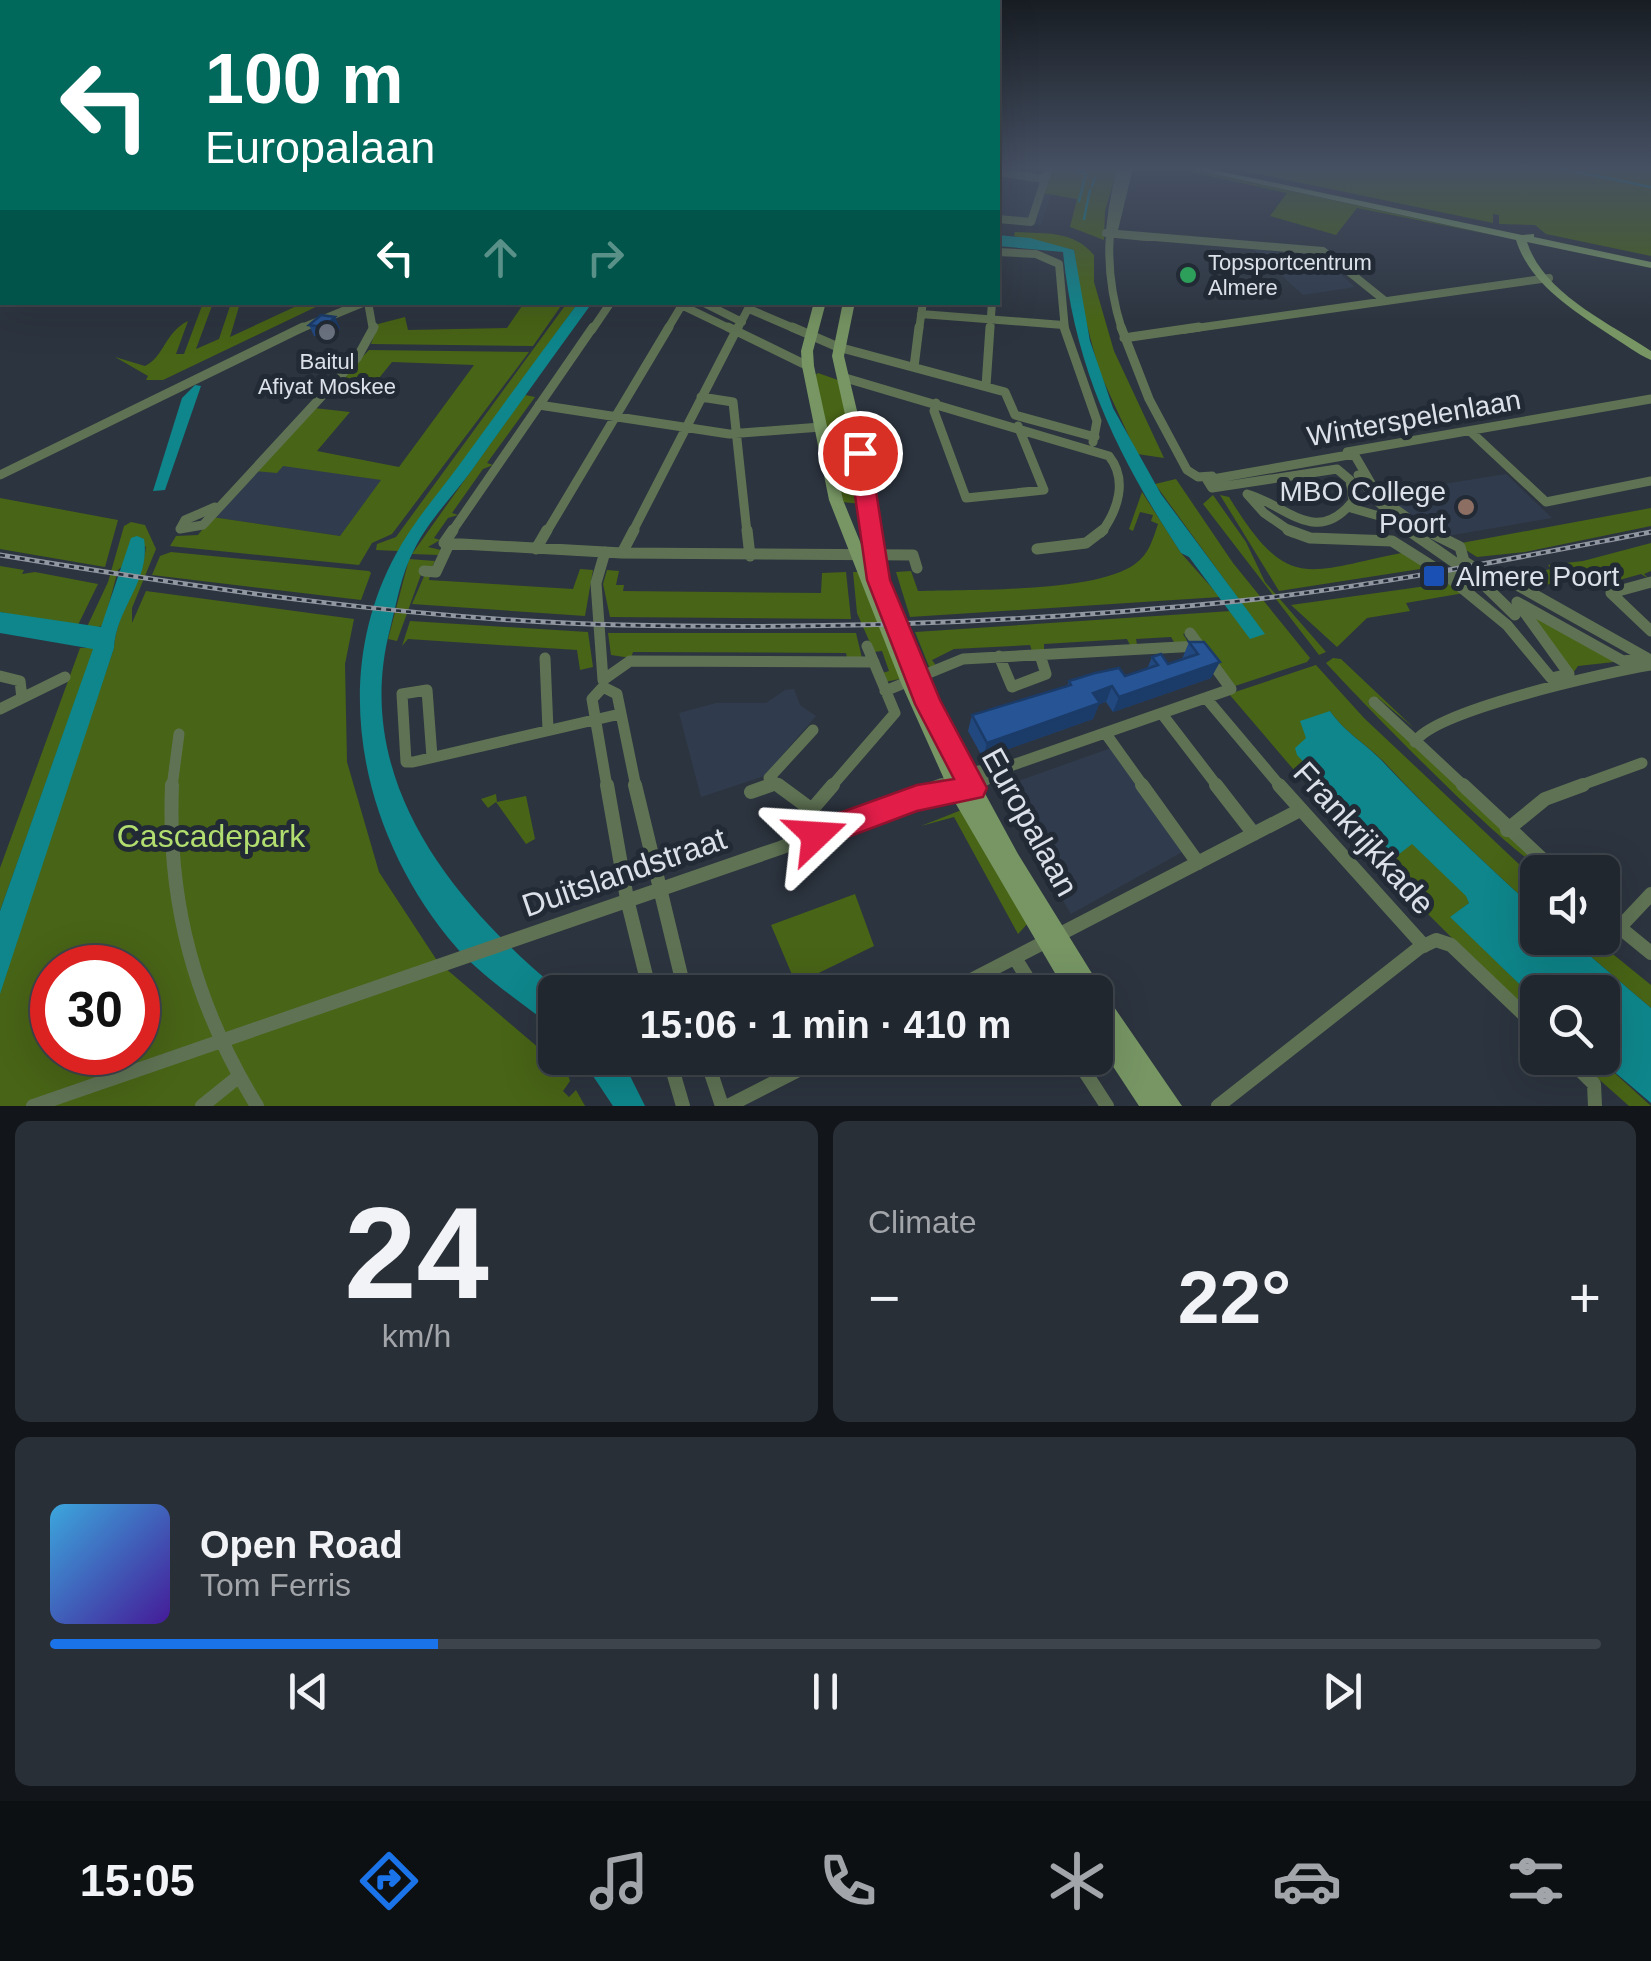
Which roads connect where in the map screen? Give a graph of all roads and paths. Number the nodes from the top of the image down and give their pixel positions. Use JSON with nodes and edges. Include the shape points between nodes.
{"nodes":[{"id":1,"x":1000,"y":219,"type":"edge"},
{"id":2,"x":1032,"y":219,"type":"edge"},
{"id":3,"x":1109,"y":219,"type":"edge"},
{"id":4,"x":1447,"y":219,"type":"edge"},
{"id":5,"x":1452,"y":219,"type":"edge"},
{"id":6,"x":1494,"y":228,"type":"junction"},
{"id":7,"x":1111,"y":233,"type":"junction"},
{"id":8,"x":1528,"y":236,"type":"junction"},
{"id":9,"x":1000,"y":252,"type":"edge"},
{"id":10,"x":1651,"y":257,"type":"edge"},
{"id":11,"x":1651,"y":265,"type":"edge"},
{"id":12,"x":1545,"y":278,"type":"junction"},
{"id":13,"x":1384,"y":300,"type":"junction"},
{"id":14,"x":359,"y":305,"type":"edge"},
{"id":15,"x":367,"y":305,"type":"edge"},
{"id":16,"x":609,"y":305,"type":"edge"},
{"id":17,"x":678,"y":305,"type":"edge"},
{"id":18,"x":682,"y":305,"type":"edge"},
{"id":19,"x":707,"y":305,"type":"edge"},
{"id":20,"x":819,"y":305,"type":"edge"},
{"id":21,"x":848,"y":305,"type":"edge"},
{"id":22,"x":922,"y":305,"type":"edge"},
{"id":23,"x":992,"y":305,"type":"edge"},
{"id":24,"x":750,"y":306,"type":"edge"},
{"id":25,"x":921,"y":314,"type":"junction"},
{"id":26,"x":991,"y":319,"type":"junction"},
{"id":27,"x":1063,"y":324,"type":"junction"},
{"id":28,"x":740,"y":327,"type":"junction"},
{"id":29,"x":810,"y":338,"type":"junction"},
{"id":30,"x":1124,"y":338,"type":"junction"},
{"id":31,"x":838,"y":348,"type":"junction"},
{"id":32,"x":1651,"y":353,"type":"edge"},
{"id":33,"x":808,"y":366,"type":"junction"},
{"id":34,"x":914,"y":367,"type":"junction"},
{"id":35,"x":842,"y":377,"type":"junction"},
{"id":36,"x":986,"y":386,"type":"junction"},
{"id":37,"x":701,"y":397,"type":"junction"},
{"id":38,"x":1651,"y":399,"type":"edge"},
{"id":39,"x":539,"y":404,"type":"junction"},
{"id":40,"x":936,"y":404,"type":"junction"},
{"id":41,"x":1015,"y":415,"type":"junction"},
{"id":42,"x":615,"y":416,"type":"junction"},
{"id":43,"x":686,"y":427,"type":"junction"},
{"id":44,"x":821,"y":427,"type":"junction"},
{"id":45,"x":1018,"y":428,"type":"junction"},
{"id":46,"x":1470,"y":431,"type":"junction"},
{"id":47,"x":738,"y":434,"type":"junction"},
{"id":48,"x":1093,"y":442,"type":"junction"},
{"id":49,"x":1346,"y":454,"type":"junction"},
{"id":50,"x":0,"y":475,"type":"edge"},
{"id":51,"x":1651,"y":481,"type":"edge"},
{"id":52,"x":215,"y":507,"type":"dead end"},
{"id":53,"x":868,"y":508,"type":"junction"},
{"id":54,"x":1351,"y":508,"type":"junction"},
{"id":55,"x":842,"y":511,"type":"junction"},
{"id":56,"x":1388,"y":518,"type":"junction"},
{"id":57,"x":447,"y":543,"type":"junction"},
{"id":58,"x":1037,"y":549,"type":"dead end"},
{"id":59,"x":536,"y":550,"type":"junction"},
{"id":60,"x":604,"y":552,"type":"junction"},
{"id":61,"x":622,"y":553,"type":"junction"},
{"id":62,"x":1440,"y":555,"type":"junction"},
{"id":63,"x":750,"y":556,"type":"junction"},
{"id":64,"x":868,"y":556,"type":"junction"},
{"id":65,"x":1460,"y":556,"type":"junction"},
{"id":66,"x":917,"y":568,"type":"dead end"},
{"id":67,"x":1470,"y":570,"type":"junction"},
{"id":68,"x":430,"y":572,"type":"dead end"},
{"id":69,"x":1446,"y":575,"type":"junction"},
{"id":70,"x":1651,"y":582,"type":"edge"},
{"id":71,"x":1503,"y":590,"type":"junction"},
{"id":72,"x":1483,"y":609,"type":"junction"},
{"id":73,"x":1512,"y":611,"type":"junction"},
{"id":74,"x":1651,"y":631,"type":"edge"},
{"id":75,"x":1190,"y":633,"type":"dead end"},
{"id":76,"x":867,"y":646,"type":"dead end"},
{"id":77,"x":1199,"y":646,"type":"junction"},
{"id":78,"x":1040,"y":654,"type":"junction"},
{"id":79,"x":999,"y":656,"type":"junction"},
{"id":80,"x":545,"y":658,"type":"dead end"},
{"id":81,"x":1630,"y":660,"type":"junction"},
{"id":82,"x":874,"y":662,"type":"junction"},
{"id":83,"x":1648,"y":666,"type":"edge"},
{"id":84,"x":0,"y":676,"type":"edge"},
{"id":85,"x":65,"y":678,"type":"dead end"},
{"id":86,"x":1564,"y":679,"type":"junction"},
{"id":87,"x":914,"y":681,"type":"junction"},
{"id":88,"x":603,"y":684,"type":"junction"},
{"id":89,"x":885,"y":691,"type":"junction"},
{"id":90,"x":22,"y":698,"type":"junction"},
{"id":91,"x":1206,"y":698,"type":"junction"},
{"id":92,"x":1374,"y":702,"type":"dead end"},
{"id":93,"x":0,"y":709,"type":"edge"},
{"id":94,"x":620,"y":714,"type":"junction"},
{"id":95,"x":1162,"y":714,"type":"junction"},
{"id":96,"x":595,"y":720,"type":"junction"},
{"id":97,"x":548,"y":730,"type":"junction"},
{"id":98,"x":814,"y":730,"type":"dead end"},
{"id":99,"x":179,"y":734,"type":"dead end"},
{"id":100,"x":1106,"y":734,"type":"junction"},
{"id":101,"x":1415,"y":742,"type":"junction"},
{"id":102,"x":432,"y":756,"type":"junction"},
{"id":103,"x":1642,"y":763,"type":"dead end"},
{"id":104,"x":776,"y":783,"type":"junction"},
{"id":105,"x":962,"y":783,"type":"junction"},
{"id":106,"x":752,"y":792,"type":"dead end"},
{"id":107,"x":812,"y":810,"type":"junction"},
{"id":108,"x":1300,"y":810,"type":"junction"},
{"id":109,"x":797,"y":828,"type":"dead end"},
{"id":110,"x":1507,"y":830,"type":"junction"},
{"id":111,"x":1254,"y":834,"type":"junction"},
{"id":112,"x":1536,"y":855,"type":"edge"},
{"id":113,"x":1198,"y":863,"type":"junction"},
{"id":114,"x":657,"y":890,"type":"junction"},
{"id":115,"x":1651,"y":894,"type":"edge"},
{"id":116,"x":627,"y":900,"type":"junction"},
{"id":117,"x":1620,"y":927,"type":"joint"},
{"id":118,"x":1051,"y":939,"type":"junction"},
{"id":119,"x":1424,"y":946,"type":"junction"},
{"id":120,"x":1651,"y":954,"type":"edge"},
{"id":121,"x":1015,"y":958,"type":"junction"},
{"id":122,"x":646,"y":975,"type":"edge"},
{"id":123,"x":680,"y":975,"type":"edge"},
{"id":124,"x":982,"y":975,"type":"edge"},
{"id":125,"x":1026,"y":975,"type":"edge"},
{"id":126,"x":1069,"y":975,"type":"edge"},
{"id":127,"x":1079,"y":975,"type":"edge"},
{"id":128,"x":1520,"y":1011,"type":"edge"},
{"id":129,"x":1113,"y":1022,"type":"edge"},
{"id":130,"x":220,"y":1041,"type":"junction"},
{"id":131,"x":1113,"y":1047,"type":"edge"},
{"id":132,"x":674,"y":1075,"type":"edge"},
{"id":133,"x":713,"y":1075,"type":"edge"},
{"id":134,"x":788,"y":1075,"type":"edge"},
{"id":135,"x":1087,"y":1075,"type":"edge"},
{"id":136,"x":1585,"y":1075,"type":"edge"},
{"id":137,"x":238,"y":1077,"type":"junction"},
{"id":138,"x":32,"y":1106,"type":"edge"},
{"id":139,"x":202,"y":1106,"type":"edge"},
{"id":140,"x":256,"y":1106,"type":"edge"},
{"id":141,"x":683,"y":1106,"type":"edge"},
{"id":142,"x":725,"y":1106,"type":"edge"},
{"id":143,"x":1107,"y":1106,"type":"edge"},
{"id":144,"x":1153,"y":1106,"type":"edge"},
{"id":145,"x":1170,"y":1106,"type":"edge"},
{"id":146,"x":1218,"y":1106,"type":"edge"},
{"id":147,"x":1596,"y":1106,"type":"edge"}],
"edges":[{"from":1,"to":2,"type":"street"},
{"from":3,"to":7,"type":"street"},
{"from":4,"to":6,"type":"street"},
{"from":5,"to":6,"type":"street"},
{"from":6,"to":8,"type":"street"},
{"from":7,"to":13,"type":"street","via":[[1323,251]]},
{"from":7,"to":30,"type":"street","via":[[1114,299]]},
{"from":8,"to":10,"type":"street"},
{"from":8,"to":11,"type":"street"},
{"from":8,"to":12,"type":"street"},
{"from":9,"to":27,"type":"street","via":[[1059,264]]},
{"from":12,"to":13,"type":"street"},
{"from":12,"to":32,"type":"street"},
{"from":13,"to":30,"type":"street"},
{"from":14,"to":50,"type":"street","via":[[258,346]]},
{"from":15,"to":52,"type":"street","via":[[375,322],[364,350]]},
{"from":16,"to":39,"type":"street"},
{"from":17,"to":42,"type":"street"},
{"from":18,"to":28,"type":"street"},
{"from":19,"to":28,"type":"street"},
{"from":20,"to":29,"type":"street","name":"Europalaan"},
{"from":21,"to":31,"type":"street","name":"Europalaan"},
{"from":22,"to":25,"type":"street"},
{"from":23,"to":26,"type":"street"},
{"from":24,"to":28,"type":"street"},
{"from":24,"to":29,"type":"street"},
{"from":25,"to":26,"type":"street"},
{"from":25,"to":34,"type":"street"},
{"from":26,"to":27,"type":"street"},
{"from":26,"to":36,"type":"street"},
{"from":27,"to":48,"type":"street","via":[[1096,422]]},
{"from":28,"to":33,"type":"street"},
{"from":28,"to":37,"type":"street"},
{"from":29,"to":31,"type":"street"},
{"from":29,"to":33,"type":"street","name":"Europalaan"},
{"from":30,"to":49,"type":"street","name":"Winterspelenlaan","via":[[1146,394],[1188,470],[1201,478]]},
{"from":31,"to":34,"type":"street"},
{"from":31,"to":35,"type":"street","name":"Europalaan"},
{"from":33,"to":44,"type":"street","name":"Europalaan"},
{"from":34,"to":36,"type":"street"},
{"from":35,"to":40,"type":"street"},
{"from":35,"to":53,"type":"street","name":"Europalaan"},
{"from":36,"to":41,"type":"street","via":[[1005,392]]},
{"from":37,"to":43,"type":"street"},
{"from":37,"to":47,"type":"street","via":[[734,402]]},
{"from":38,"to":46,"type":"street","name":"Winterspelenlaan"},
{"from":39,"to":42,"type":"street"},
{"from":39,"to":57,"type":"street"},
{"from":40,"to":45,"type":"street"},
{"from":40,"to":45,"type":"street","via":[[966,498],[1044,490]]},
{"from":41,"to":45,"type":"street"},
{"from":41,"to":48,"type":"street"},
{"from":42,"to":43,"type":"street"},
{"from":42,"to":59,"type":"street"},
{"from":43,"to":47,"type":"street"},
{"from":43,"to":61,"type":"street"},
{"from":44,"to":47,"type":"street"},
{"from":44,"to":55,"type":"street","name":"Europalaan"},
{"from":45,"to":48,"type":"street"},
{"from":46,"to":49,"type":"street","name":"Winterspelenlaan"},
{"from":46,"to":51,"type":"street","via":[[1546,502]]},
{"from":47,"to":63,"type":"street"},
{"from":48,"to":58,"type":"street","via":[[1122,476],[1105,525],[1082,544]]},
{"from":49,"to":54,"type":"street","via":[[1207,480],[1212,488],[1334,468],[1352,484]]},
{"from":49,"to":56,"type":"street"},
{"from":49,"to":65,"type":"street","via":[[1354,454],[1379,498],[1460,546]]},
{"from":53,"to":55,"type":"street"},
{"from":53,"to":64,"type":"street","name":"Europalaan"},
{"from":54,"to":56,"type":"street"},
{"from":54,"to":69,"type":"street","via":[[1335,518],[1297,520],[1247,494],[1264,515],[1298,535],[1324,543],[1388,540]]},
{"from":55,"to":64,"type":"street","name":"Europalaan"},
{"from":56,"to":62,"type":"street"},
{"from":57,"to":59,"type":"street"},
{"from":57,"to":68,"type":"street"},
{"from":59,"to":60,"type":"street"},
{"from":60,"to":61,"type":"street"},
{"from":60,"to":88,"type":"street","via":[[596,583]]},
{"from":61,"to":63,"type":"street"},
{"from":62,"to":65,"type":"street"},
{"from":62,"to":67,"type":"street"},
{"from":63,"to":64,"type":"street"},
{"from":64,"to":66,"type":"street","via":[[913,555]]},
{"from":64,"to":87,"type":"street","name":"Europalaan"},
{"from":65,"to":67,"type":"street"},
{"from":67,"to":69,"type":"street"},
{"from":67,"to":71,"type":"street"},
{"from":69,"to":72,"type":"street"},
{"from":70,"to":74,"type":"street","via":[[1611,593]]},
{"from":71,"to":73,"type":"street"},
{"from":71,"to":81,"type":"street"},
{"from":72,"to":73,"type":"street"},
{"from":72,"to":86,"type":"street","via":[[1508,625],[1551,678]]},
{"from":73,"to":86,"type":"street"},
{"from":75,"to":77,"type":"street"},
{"from":76,"to":82,"type":"street"},
{"from":77,"to":78,"type":"street"},
{"from":77,"to":91,"type":"street","via":[[1231,689]]},
{"from":78,"to":79,"type":"street"},
{"from":78,"to":79,"type":"street","via":[[1046,674],[1012,687]]},
{"from":79,"to":87,"type":"street","via":[[962,659]]},
{"from":80,"to":97,"type":"street"},
{"from":81,"to":83,"type":"street"},
{"from":81,"to":86,"type":"street","via":[[1518,602],[1569,674]]},
{"from":82,"to":88,"type":"street","via":[[630,661]]},
{"from":82,"to":89,"type":"street"},
{"from":83,"to":86,"type":"street"},
{"from":84,"to":90,"type":"street","via":[[20,681]]},
{"from":85,"to":90,"type":"street"},
{"from":86,"to":101,"type":"street","via":[[1447,723]]},
{"from":87,"to":89,"type":"street"},
{"from":87,"to":105,"type":"street","name":"Europalaan"},
{"from":88,"to":94,"type":"street","via":[[614,688]]},
{"from":88,"to":96,"type":"street","via":[[594,693]]},
{"from":89,"to":107,"type":"street","via":[[895,713]]},
{"from":90,"to":93,"type":"street"},
{"from":91,"to":95,"type":"street"},
{"from":91,"to":108,"type":"street","name":"Frankrijkkade"},
{"from":92,"to":101,"type":"street"},
{"from":94,"to":96,"type":"street"},
{"from":94,"to":114,"type":"street"},
{"from":95,"to":100,"type":"street"},
{"from":95,"to":111,"type":"street"},
{"from":96,"to":97,"type":"street"},
{"from":96,"to":116,"type":"street"},
{"from":97,"to":102,"type":"street"},
{"from":98,"to":104,"type":"street","via":[[769,778]]},
{"from":99,"to":130,"type":"street","via":[[171,812],[179,929]]},
{"from":100,"to":105,"type":"street"},
{"from":100,"to":113,"type":"street"},
{"from":101,"to":110,"type":"street"},
{"from":102,"to":102,"type":"street","via":[[406,762],[402,694],[427,690]]},
{"from":103,"to":110,"type":"street","via":[[1545,800]]},
{"from":104,"to":106,"type":"street"},
{"from":104,"to":107,"type":"street"},
{"from":105,"to":114,"type":"street","name":"Duitslandstraat"},
{"from":105,"to":118,"type":"street","name":"Europalaan"},
{"from":107,"to":109,"type":"street"},
{"from":108,"to":111,"type":"street"},
{"from":108,"to":119,"type":"street","name":"Frankrijkkade"},
{"from":110,"to":112,"type":"street"},
{"from":111,"to":113,"type":"street"},
{"from":113,"to":118,"type":"street"},
{"from":114,"to":116,"type":"street","name":"Duitslandstraat"},
{"from":114,"to":123,"type":"street"},
{"from":115,"to":117,"type":"street"},
{"from":116,"to":122,"type":"street"},
{"from":116,"to":130,"type":"street","name":"Duitslandstraat"},
{"from":117,"to":120,"type":"street"},
{"from":118,"to":121,"type":"street"},
{"from":118,"to":126,"type":"street","name":"Europalaan"},
{"from":118,"to":127,"type":"street","name":"Europalaan"},
{"from":119,"to":128,"type":"street","name":"Frankrijkkade","via":[[1436,940],[1451,945]]},
{"from":119,"to":146,"type":"street"},
{"from":121,"to":124,"type":"street"},
{"from":121,"to":125,"type":"street"},
{"from":129,"to":145,"type":"street","name":"Europalaan"},
{"from":130,"to":137,"type":"street"},
{"from":130,"to":138,"type":"street","name":"Duitslandstraat"},
{"from":131,"to":144,"type":"street"},
{"from":132,"to":141,"type":"street"},
{"from":133,"to":142,"type":"street"},
{"from":134,"to":142,"type":"street"},
{"from":135,"to":143,"type":"street"},
{"from":136,"to":147,"type":"street","via":[[1594,1084]]},
{"from":137,"to":139,"type":"street"},
{"from":137,"to":140,"type":"street"}]}
